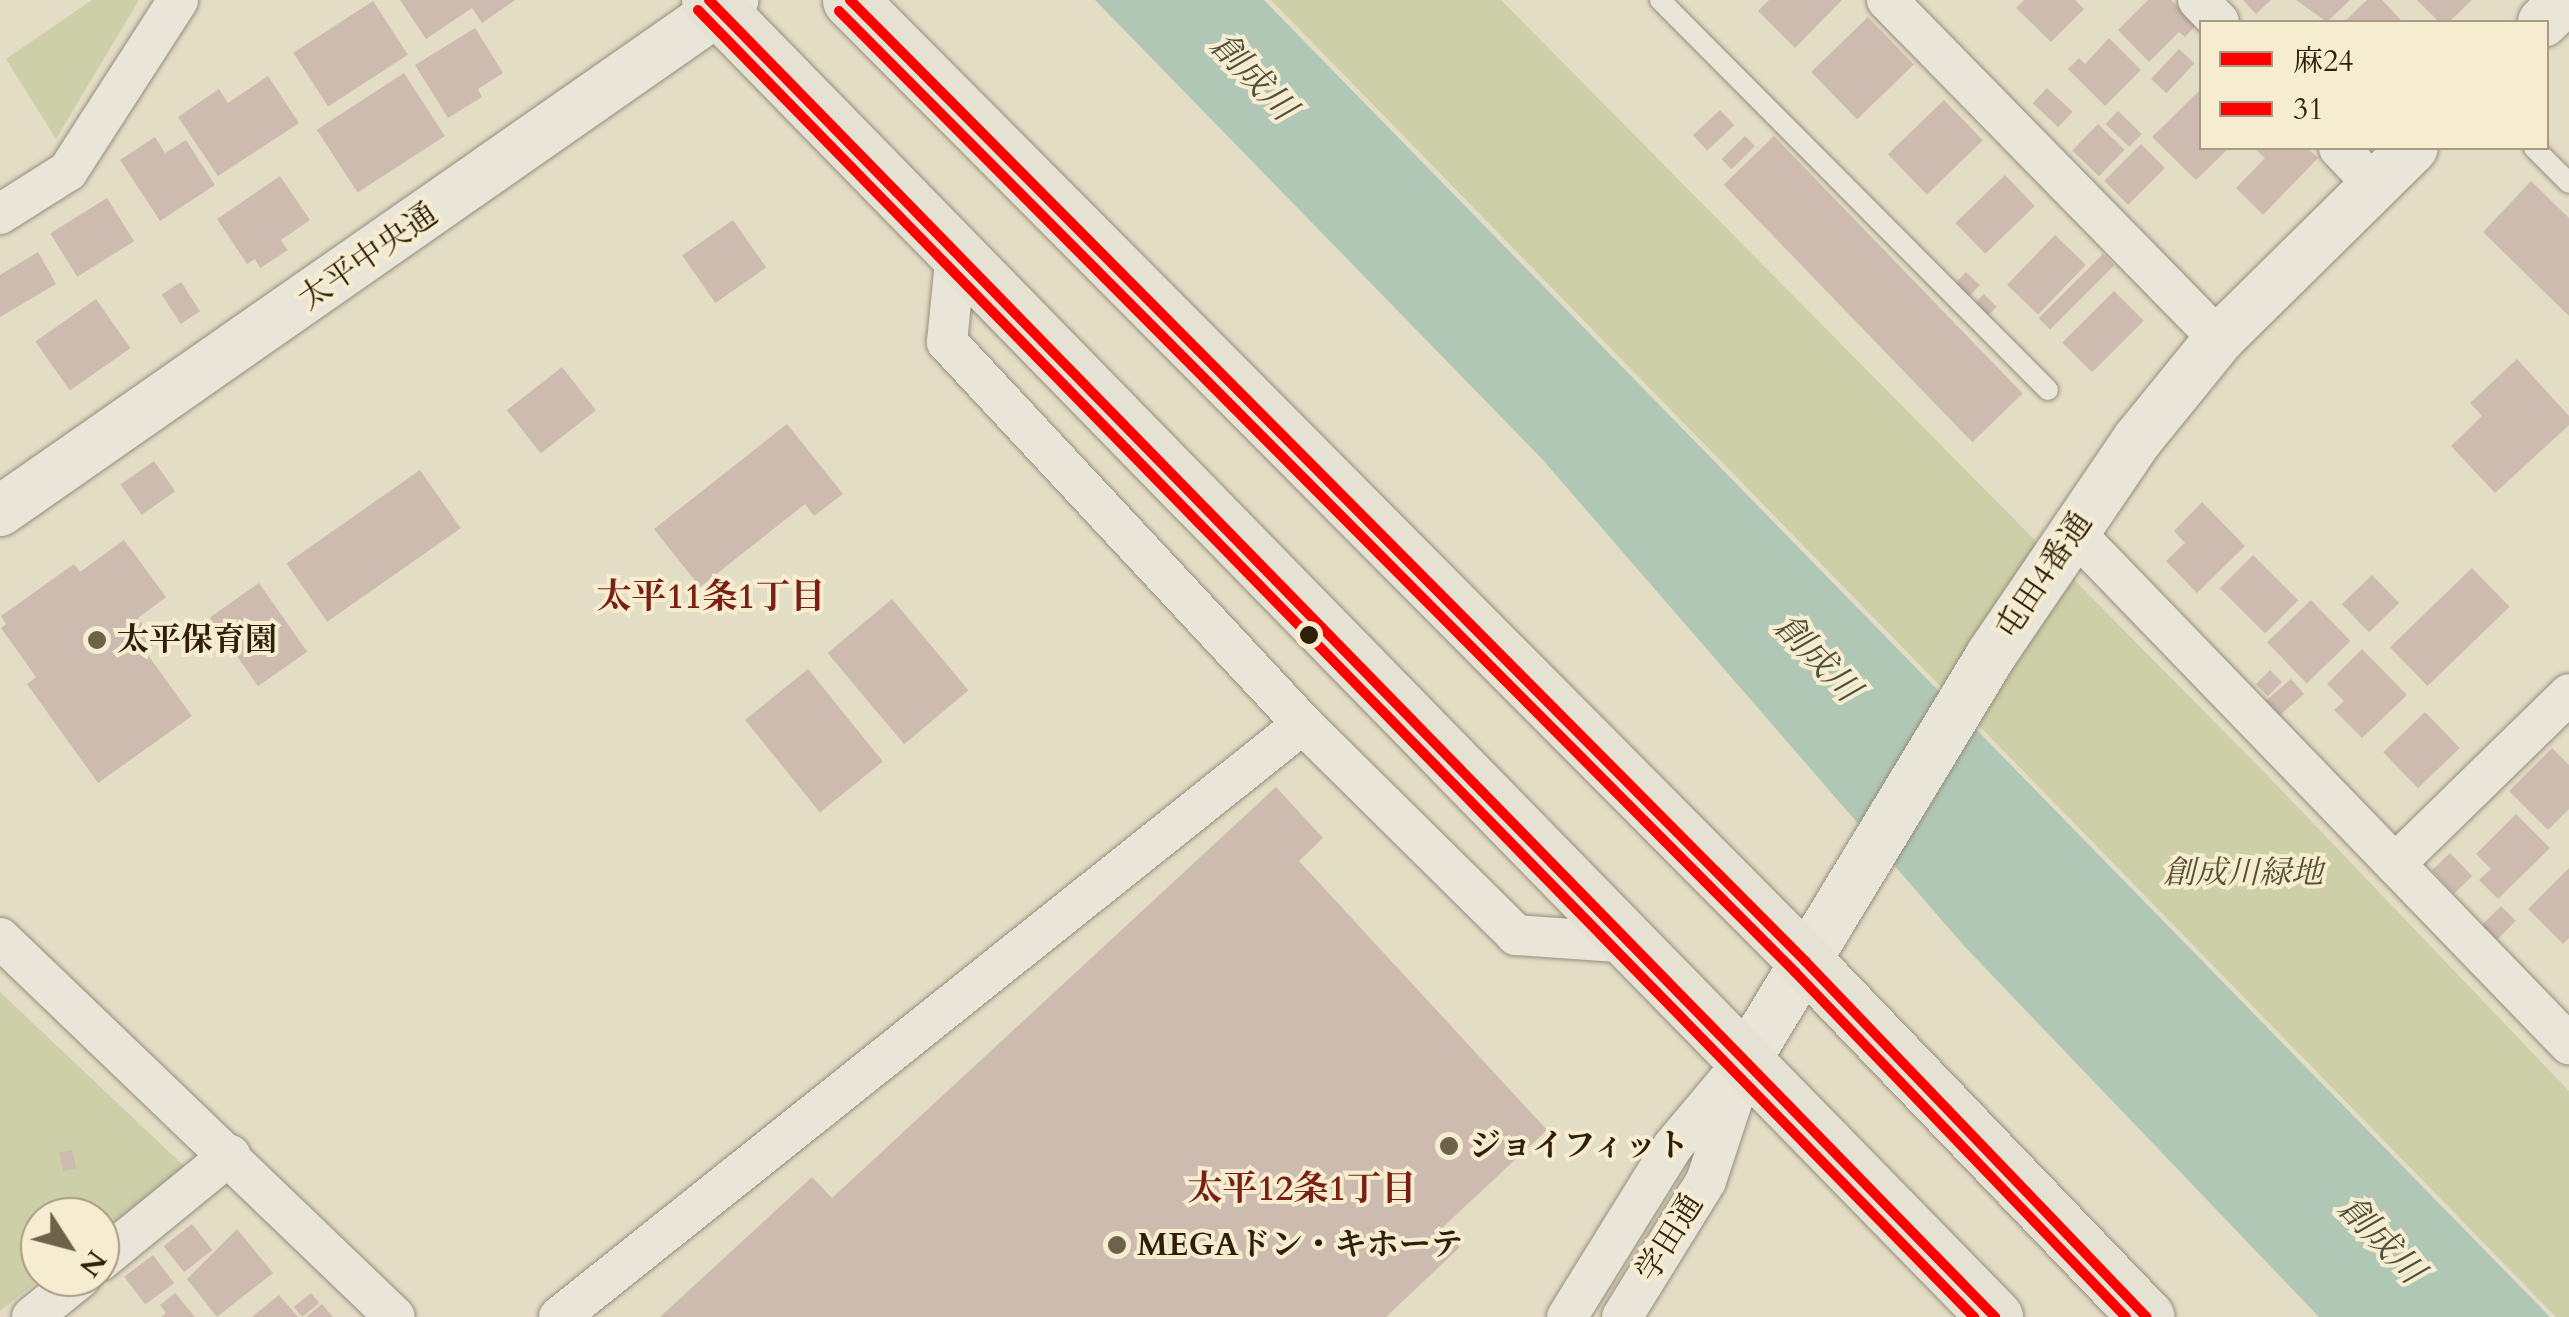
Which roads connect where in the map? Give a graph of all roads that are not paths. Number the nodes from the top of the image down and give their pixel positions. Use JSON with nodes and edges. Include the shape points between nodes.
{"nodes":[{"id":1,"x":178,"y":0,"type":"edge"},
{"id":2,"x":850,"y":0,"type":"edge"},
{"id":3,"x":1660,"y":0,"type":"edge"},
{"id":4,"x":1888,"y":0,"type":"edge"},
{"id":5,"x":2198,"y":0,"type":"edge"},
{"id":6,"x":2568,"y":2,"type":"edge"},
{"id":7,"x":721,"y":4,"type":"edge"},
{"id":8,"x":2217,"y":20,"type":"edge"},
{"id":9,"x":2546,"y":20,"type":"edge"},
{"id":10,"x":2340,"y":150,"type":"edge"},
{"id":11,"x":2410,"y":150,"type":"edge"},
{"id":12,"x":2536,"y":150,"type":"edge"},
{"id":13,"x":2569,"y":183,"type":"edge"},
{"id":14,"x":2374,"y":184,"type":"junction"},
{"id":15,"x":0,"y":214,"type":"edge"},
{"id":16,"x":956,"y":252,"type":"junction"},
{"id":17,"x":2219,"y":339,"type":"junction"},
{"id":18,"x":2048,"y":390,"type":"dead end"},
{"id":19,"x":0,"y":511,"type":"edge"},
{"id":20,"x":2073,"y":530,"type":"junction"},
{"id":21,"x":2569,"y":694,"type":"edge"},
{"id":22,"x":1302,"y":724,"type":"junction"},
{"id":23,"x":2395,"y":864,"type":"junction"},
{"id":24,"x":0,"y":938,"type":"edge"},
{"id":25,"x":1630,"y":943,"type":"junction"},
{"id":26,"x":1806,"y":962,"type":"junction"},
{"id":27,"x":2569,"y":1044,"type":"edge"},
{"id":28,"x":1746,"y":1058,"type":"junction"},
{"id":29,"x":230,"y":1155,"type":"junction"},
{"id":30,"x":120,"y":1245,"type":"edge"},
{"id":31,"x":56,"y":1297,"type":"edge"},
{"id":32,"x":32,"y":1317,"type":"edge"},
{"id":33,"x":395,"y":1317,"type":"edge"},
{"id":34,"x":559,"y":1317,"type":"edge"},
{"id":35,"x":1566,"y":1317,"type":"edge"},
{"id":36,"x":1622,"y":1317,"type":"edge"},
{"id":37,"x":1995,"y":1317,"type":"edge"},
{"id":38,"x":2146,"y":1317,"type":"edge"}],
"edges":[{"from":1,"to":15,"type":"street","via":[[68,172]]},
{"from":2,"to":26,"type":"highway"},
{"from":3,"to":18,"type":"lane"},
{"from":4,"to":17,"type":"street"},
{"from":5,"to":8,"type":"street"},
{"from":6,"to":9,"type":"street"},
{"from":7,"to":16,"type":"highway"},
{"from":7,"to":19,"type":"street","name":"太平中央通"},
{"from":10,"to":14,"type":"street"},
{"from":11,"to":14,"type":"street","name":"屯田4番通"},
{"from":12,"to":13,"type":"lane"},
{"from":14,"to":17,"type":"street","name":"屯田4番通"},
{"from":16,"to":22,"type":"street","via":[[947,342]]},
{"from":16,"to":25,"type":"highway"},
{"from":17,"to":20,"type":"street","name":"屯田4番通"},
{"from":20,"to":23,"type":"street"},
{"from":20,"to":26,"type":"street","name":"屯田4番通"},
{"from":21,"to":23,"type":"street"},
{"from":22,"to":25,"type":"street","via":[[1516,934]]},
{"from":22,"to":34,"type":"street"},
{"from":23,"to":27,"type":"street"},
{"from":24,"to":29,"type":"street"},
{"from":25,"to":28,"type":"highway"},
{"from":26,"to":28,"type":"street","name":"屯田4番通"},
{"from":26,"to":38,"type":"highway"},
{"from":28,"to":35,"type":"street","name":"学田通","via":[[1673,1146]]},
{"from":28,"to":36,"type":"street","name":"学田通","via":[[1706,1181]]},
{"from":28,"to":37,"type":"highway"},
{"from":29,"to":30,"type":"street"},
{"from":29,"to":33,"type":"street"},
{"from":31,"to":32,"type":"street"}]}
